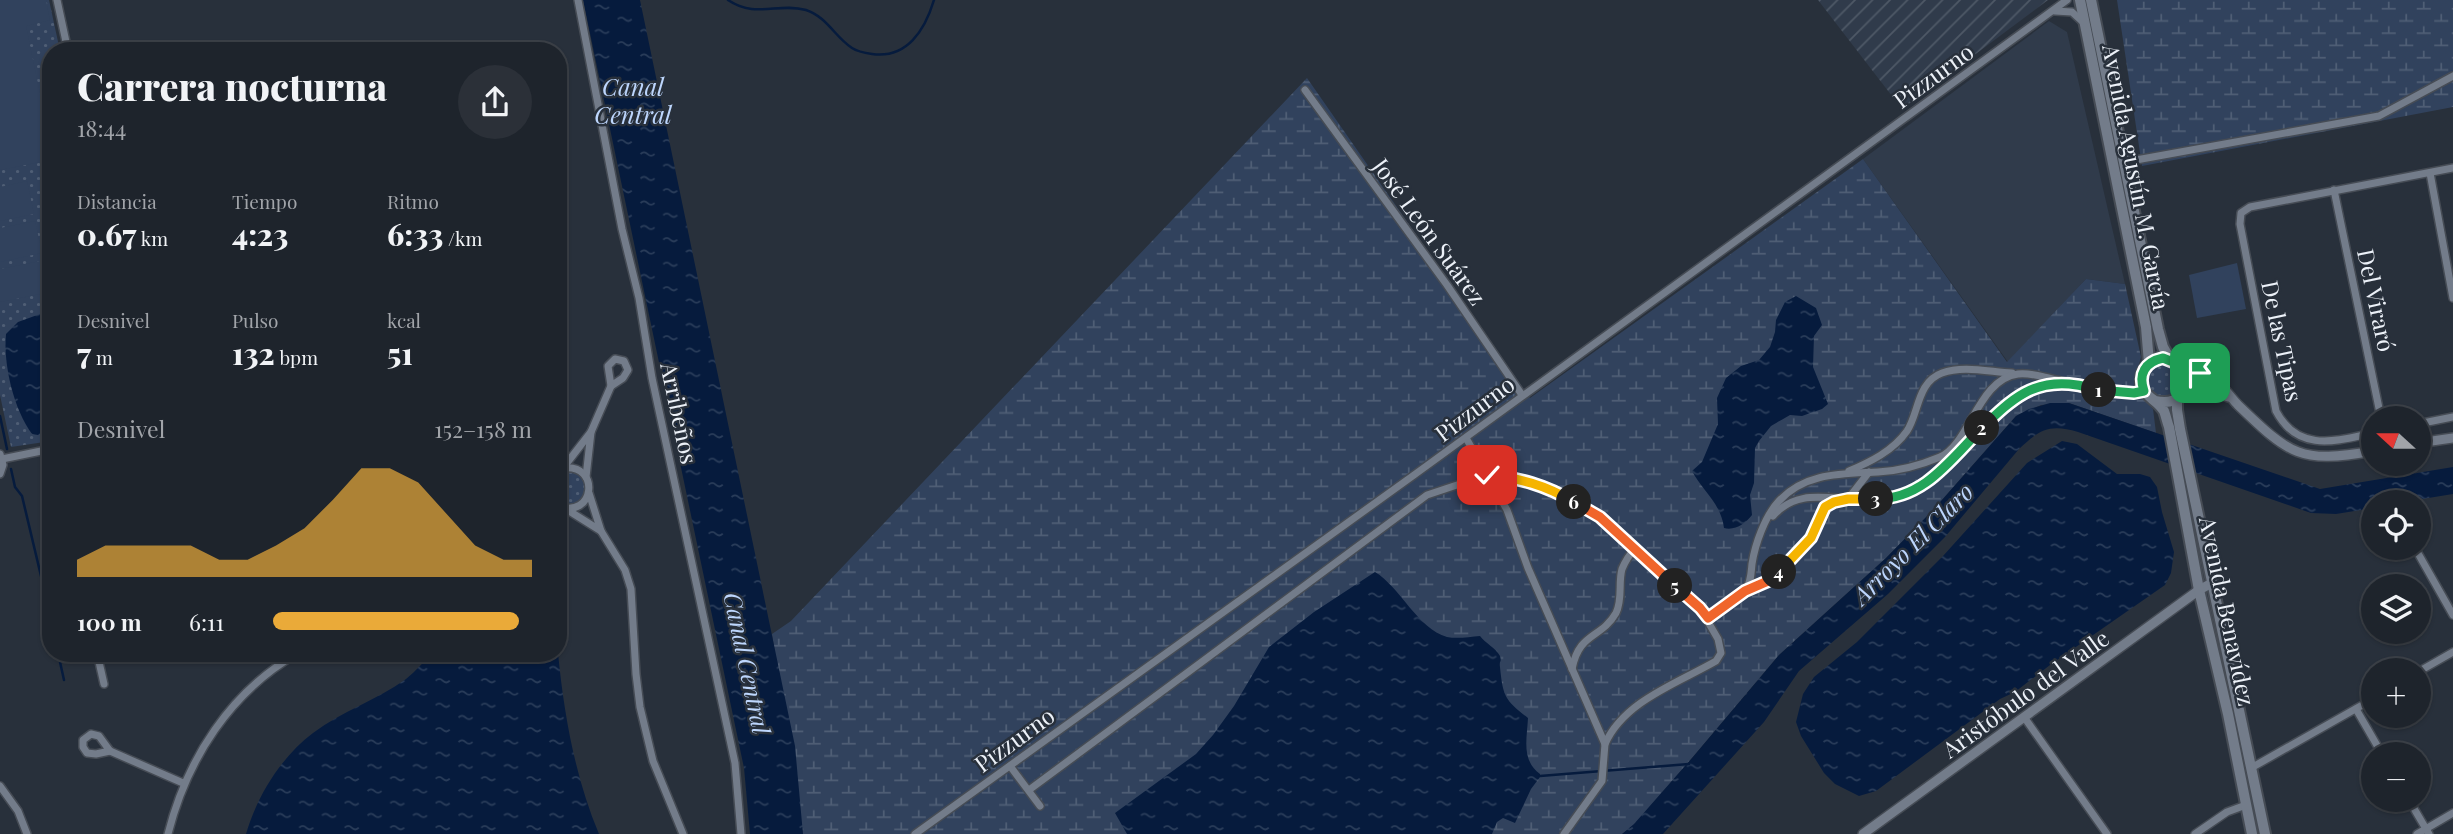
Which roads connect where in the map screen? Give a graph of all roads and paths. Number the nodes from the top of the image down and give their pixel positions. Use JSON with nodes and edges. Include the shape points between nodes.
{"nodes":[{"id":1,"x":57,"y":0,"type":"edge"},
{"id":2,"x":578,"y":0,"type":"edge"},
{"id":3,"x":2067,"y":0,"type":"edge"},
{"id":4,"x":2080,"y":0,"type":"edge"},
{"id":5,"x":2091,"y":0,"type":"edge"},
{"id":6,"x":2054,"y":12,"type":"junction"},
{"id":7,"x":2085,"y":23,"type":"junction"},
{"id":8,"x":66,"y":42,"type":"edge"},
{"id":9,"x":2453,"y":76,"type":"edge"},
{"id":10,"x":1305,"y":90,"type":"dead end"},
{"id":11,"x":2125,"y":162,"type":"junction"},
{"id":12,"x":2453,"y":168,"type":"edge"},
{"id":13,"x":2430,"y":173,"type":"junction"},
{"id":14,"x":2334,"y":190,"type":"junction"},
{"id":15,"x":2453,"y":298,"type":"edge"},
{"id":16,"x":2173,"y":361,"type":"junction"},
{"id":17,"x":2149,"y":363,"type":"junction"},
{"id":18,"x":2016,"y":374,"type":"junction"},
{"id":19,"x":2075,"y":385,"type":"junction"},
{"id":20,"x":611,"y":386,"type":"dead end"},
{"id":21,"x":2144,"y":391,"type":"junction"},
{"id":22,"x":1522,"y":395,"type":"junction"},
{"id":23,"x":2179,"y":396,"type":"junction"},
{"id":24,"x":2233,"y":400,"type":"junction"},
{"id":25,"x":2155,"y":401,"type":"junction"},
{"id":26,"x":2379,"y":406,"type":"edge"},
{"id":27,"x":2453,"y":417,"type":"edge"},
{"id":28,"x":2431,"y":421,"type":"edge"},
{"id":29,"x":2174,"y":428,"type":"junction"},
{"id":30,"x":591,"y":432,"type":"junction"},
{"id":31,"x":2361,"y":436,"type":"edge"},
{"id":32,"x":1466,"y":438,"type":"junction"},
{"id":33,"x":2453,"y":438,"type":"edge"},
{"id":34,"x":2431,"y":441,"type":"edge"},
{"id":35,"x":42,"y":450,"type":"edge"},
{"id":36,"x":2361,"y":453,"type":"edge"},
{"id":37,"x":1,"y":456,"type":"edge"},
{"id":38,"x":567,"y":461,"type":"edge"},
{"id":39,"x":567,"y":469,"type":"edge"},
{"id":40,"x":1844,"y":472,"type":"junction"},
{"id":41,"x":1869,"y":472,"type":"junction"},
{"id":42,"x":0,"y":474,"type":"edge"},
{"id":43,"x":1487,"y":475,"type":"junction"},
{"id":44,"x":586,"y":477,"type":"junction"},
{"id":45,"x":589,"y":493,"type":"junction"},
{"id":46,"x":1848,"y":499,"type":"junction"},
{"id":47,"x":567,"y":508,"type":"edge"},
{"id":48,"x":567,"y":511,"type":"edge"},
{"id":49,"x":1763,"y":527,"type":"junction"},
{"id":50,"x":601,"y":531,"type":"junction"},
{"id":51,"x":1634,"y":550,"type":"junction"},
{"id":52,"x":2422,"y":560,"type":"edge"},
{"id":53,"x":2210,"y":584,"type":"junction"},
{"id":54,"x":2199,"y":590,"type":"junction"},
{"id":55,"x":1745,"y":591,"type":"junction"},
{"id":56,"x":2453,"y":615,"type":"edge"},
{"id":57,"x":1708,"y":618,"type":"junction"},
{"id":58,"x":2453,"y":652,"type":"edge"},
{"id":59,"x":99,"y":662,"type":"edge"},
{"id":60,"x":285,"y":662,"type":"edge"},
{"id":61,"x":2431,"y":665,"type":"edge"},
{"id":62,"x":1572,"y":669,"type":"junction"},
{"id":63,"x":104,"y":684,"type":"dead end"},
{"id":64,"x":2361,"y":706,"type":"edge"},
{"id":65,"x":2356,"y":709,"type":"junction"},
{"id":66,"x":2024,"y":717,"type":"junction"},
{"id":67,"x":2375,"y":742,"type":"edge"},
{"id":68,"x":1605,"y":744,"type":"junction"},
{"id":69,"x":110,"y":751,"type":"dead end"},
{"id":70,"x":1010,"y":766,"type":"junction"},
{"id":71,"x":2251,"y":768,"type":"junction"},
{"id":72,"x":183,"y":783,"type":"junction"},
{"id":73,"x":0,"y":786,"type":"edge"},
{"id":74,"x":1029,"y":790,"type":"junction"},
{"id":75,"x":2246,"y":805,"type":"junction"},
{"id":76,"x":1040,"y":806,"type":"dead end"},
{"id":77,"x":2416,"y":812,"type":"edge"},
{"id":78,"x":2453,"y":813,"type":"edge"},
{"id":79,"x":2427,"y":832,"type":"edge"},
{"id":80,"x":27,"y":834,"type":"edge"},
{"id":81,"x":168,"y":834,"type":"edge"},
{"id":82,"x":682,"y":834,"type":"edge"},
{"id":83,"x":741,"y":834,"type":"edge"},
{"id":84,"x":915,"y":834,"type":"edge"},
{"id":85,"x":1564,"y":834,"type":"edge"},
{"id":86,"x":1863,"y":834,"type":"edge"},
{"id":87,"x":2108,"y":834,"type":"edge"},
{"id":88,"x":2195,"y":834,"type":"edge"},
{"id":89,"x":2252,"y":834,"type":"edge"},
{"id":90,"x":2265,"y":834,"type":"edge"},
{"id":91,"x":2417,"y":834,"type":"edge"}],
"edges":[{"from":1,"to":8,"type":"street"},
{"from":2,"to":83,"type":"street","name":"Arribeños","via":[[652,377],[735,763]]},
{"from":3,"to":6,"type":"street","name":"Pizzurno"},
{"from":4,"to":7,"type":"main road","name":"Avenida Agustín M. García"},
{"from":5,"to":11,"type":"main road","name":"Avenida Agustín M. García"},
{"from":6,"to":7,"type":"street","via":[[2072,12]]},
{"from":6,"to":22,"type":"street","name":"Pizzurno"},
{"from":7,"to":17,"type":"main road","name":"Avenida Agustín M. García","via":[[2146,327]]},
{"from":9,"to":11,"type":"street","via":[[2379,116]]},
{"from":10,"to":22,"type":"street","name":"José León Suárez"},
{"from":11,"to":16,"type":"main road","name":"Avenida Agustín M. García","via":[[2158,329]]},
{"from":12,"to":13,"type":"street"},
{"from":13,"to":14,"type":"street"},
{"from":13,"to":15,"type":"street"},
{"from":14,"to":26,"type":"street","name":"Del Viraró"},
{"from":14,"to":31,"type":"street","name":"De las Tipas","via":[[2250,207],[2241,213],[2240,224],[2280,418],[2291,430],[2316,442]]},
{"from":16,"to":17,"type":"main road","via":[[2163,358]]},
{"from":16,"to":23,"type":"main road","via":[[2186,380]]},
{"from":16,"to":24,"type":"street","via":[[2220,384]]},
{"from":17,"to":21,"type":"main road","via":[[2141,376]]},
{"from":18,"to":19,"type":"street"},
{"from":18,"to":40,"type":"street","via":[[1961,369],[1940,373],[1918,399],[1906,432],[1872,461]]},
{"from":18,"to":41,"type":"street","via":[[1990,391],[1959,441],[1944,456],[1912,467]]},
{"from":19,"to":21,"type":"street"},
{"from":19,"to":46,"type":"street","via":[[2044,385],[2009,401],[1912,493],[1886,499]]},
{"from":20,"to":30,"type":"street"},
{"from":21,"to":25,"type":"main road"},
{"from":22,"to":32,"type":"street","name":"Pizzurno"},
{"from":23,"to":24,"type":"street","via":[[2204,388]]},
{"from":23,"to":25,"type":"main road","via":[[2163,403]]},
{"from":23,"to":29,"type":"main road","name":"Avenida Benavídez"},
{"from":24,"to":36,"type":"street","via":[[2274,439],[2298,452],[2327,458]]},
{"from":25,"to":29,"type":"main road","name":"Avenida Benavídez"},
{"from":27,"to":28,"type":"street"},
{"from":29,"to":53,"type":"main road","name":"Avenida Benavídez","via":[[2191,479]]},
{"from":29,"to":54,"type":"main road","name":"Avenida Benavídez"},
{"from":30,"to":38,"type":"street"},
{"from":30,"to":44,"type":"street"},
{"from":32,"to":43,"type":"street"},
{"from":32,"to":70,"type":"street","name":"Pizzurno"},
{"from":33,"to":34,"type":"street"},
{"from":35,"to":37,"type":"street"},
{"from":37,"to":42,"type":"street"},
{"from":39,"to":44,"type":"street","via":[[576,468]]},
{"from":40,"to":41,"type":"street"},
{"from":40,"to":49,"type":"street","via":[[1793,489],[1778,502]]},
{"from":41,"to":46,"type":"street"},
{"from":43,"to":51,"type":"street","via":[[1519,478],[1551,489],[1600,517]]},
{"from":43,"to":62,"type":"street","via":[[1507,510]]},
{"from":43,"to":74,"type":"street","via":[[1427,495]]},
{"from":44,"to":45,"type":"street"},
{"from":45,"to":47,"type":"street","via":[[583,503]]},
{"from":45,"to":50,"type":"street"},
{"from":46,"to":49,"type":"street","via":[[1794,499]]},
{"from":46,"to":55,"type":"street","via":[[1825,507],[1811,538],[1788,564],[1768,581]]},
{"from":48,"to":50,"type":"street"},
{"from":49,"to":55,"type":"street"},
{"from":50,"to":82,"type":"street","via":[[631,589],[642,716],[653,761]]},
{"from":51,"to":57,"type":"street"},
{"from":51,"to":62,"type":"street","via":[[1621,570],[1616,613],[1580,645]]},
{"from":52,"to":56,"type":"street"},
{"from":53,"to":54,"type":"street","name":"Aristóbulo del Valle"},
{"from":53,"to":71,"type":"main road","name":"Avenida Benavídez"},
{"from":54,"to":66,"type":"street","name":"Aristóbulo del Valle"},
{"from":54,"to":75,"type":"main road","name":"Avenida Benavídez"},
{"from":55,"to":57,"type":"street"},
{"from":57,"to":68,"type":"street","via":[[1721,653],[1716,661],[1654,694],[1621,720]]},
{"from":58,"to":61,"type":"street"},
{"from":59,"to":63,"type":"street"},
{"from":60,"to":72,"type":"street","via":[[222,719]]},
{"from":62,"to":68,"type":"street"},
{"from":64,"to":65,"type":"street"},
{"from":65,"to":67,"type":"street"},
{"from":65,"to":71,"type":"street"},
{"from":66,"to":86,"type":"street","name":"Aristóbulo del Valle"},
{"from":66,"to":87,"type":"street"},
{"from":68,"to":85,"type":"street","via":[[1602,777]]},
{"from":69,"to":72,"type":"street"},
{"from":70,"to":74,"type":"street"},
{"from":70,"to":84,"type":"street","name":"Pizzurno"},
{"from":71,"to":90,"type":"main road","name":"Avenida Benavídez"},
{"from":72,"to":81,"type":"street"},
{"from":73,"to":80,"type":"street"},
{"from":74,"to":76,"type":"street"},
{"from":75,"to":88,"type":"street"},
{"from":75,"to":89,"type":"main road","name":"Avenida Benavídez"},
{"from":77,"to":79,"type":"street"},
{"from":78,"to":79,"type":"street"},
{"from":79,"to":91,"type":"street"}]}
